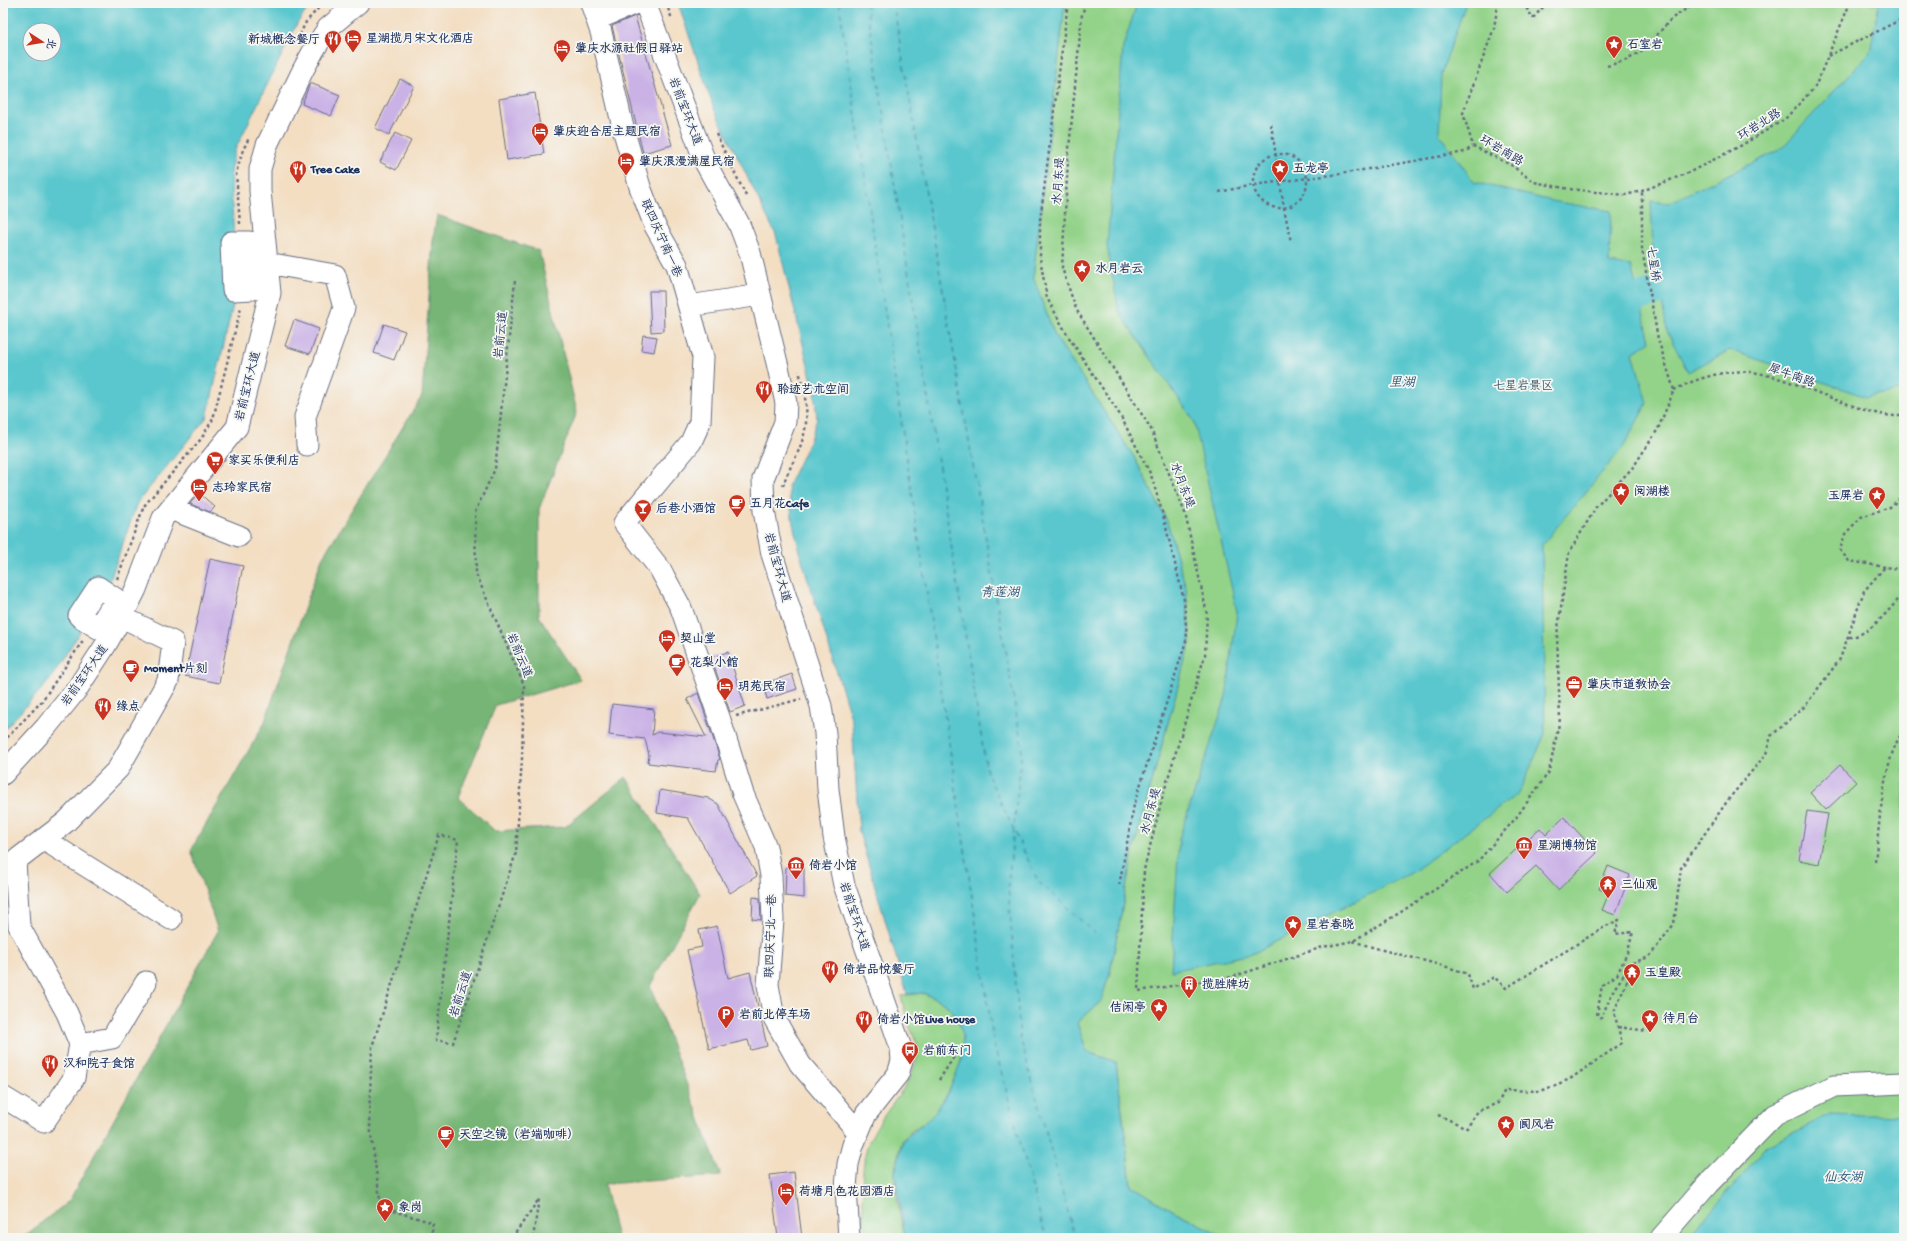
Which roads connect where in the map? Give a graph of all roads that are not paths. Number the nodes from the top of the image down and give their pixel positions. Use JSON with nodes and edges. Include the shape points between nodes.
{"nodes":[{"id":1,"x":358,"y":3,"type":"edge"},
{"id":2,"x":636,"y":3,"type":"edge"},
{"id":3,"x":645,"y":3,"type":"edge"},
{"id":4,"x":594,"y":11,"type":"edge"},
{"id":5,"x":241,"y":242,"type":"road end"},
{"id":6,"x":267,"y":263,"type":"junction"},
{"id":7,"x":243,"y":290,"type":"road end"},
{"id":8,"x":760,"y":295,"type":"junction"},
{"id":9,"x":689,"y":306,"type":"junction"},
{"id":10,"x":307,"y":444,"type":"dead end"},
{"id":11,"x":171,"y":509,"type":"junction"},
{"id":12,"x":624,"y":524,"type":"joint"},
{"id":13,"x":239,"y":536,"type":"dead end"},
{"id":14,"x":111,"y":596,"type":"road end"},
{"id":15,"x":122,"y":617,"type":"junction"},
{"id":16,"x":94,"y":625,"type":"road end"},
{"id":17,"x":3,"y":774,"type":"edge"},
{"id":18,"x":43,"y":839,"type":"junction"},
{"id":19,"x":9,"y":857,"type":"edge"},
{"id":20,"x":171,"y":919,"type":"dead end"},
{"id":21,"x":146,"y":982,"type":"dead end"},
{"id":22,"x":80,"y":1044,"type":"junction"},
{"id":23,"x":1904,"y":1083,"type":"edge"},
{"id":24,"x":3,"y":1097,"type":"edge"},
{"id":25,"x":858,"y":1132,"type":"junction"},
{"id":26,"x":850,"y":1238,"type":"edge"},
{"id":27,"x":1661,"y":1238,"type":"edge"}],
"edges":[{"from":1,"to":6,"type":"street","name":"岩前宝环大道","via":[[328,28],[303,70],[267,145],[260,169]]},
{"from":2,"to":4,"type":"street"},
{"from":3,"to":8,"type":"street","name":"岩前宝环大道","via":[[706,164],[739,224],[750,253]]},
{"from":4,"to":9,"type":"street","name":"联四庆宁南一巷","via":[[640,187],[655,226],[677,265]]},
{"from":5,"to":7,"type":"street","via":[[250,242],[253,289]]},
{"from":6,"to":10,"type":"street","via":[[335,275],[344,308],[305,416]]},
{"from":6,"to":11,"type":"street","name":"岩前宝环大道","via":[[270,293],[237,427]]},
{"from":8,"to":9,"type":"street"},
{"from":8,"to":25,"type":"street","name":"岩前宝环大道","via":[[786,403],[785,422],[763,479],[764,511],[772,554],[817,695],[825,733],[834,837],[844,885],[901,1048],[902,1061],[898,1074],[876,1099]]},
{"from":9,"to":12,"type":"street","name":"联四庆宁南一巷","via":[[703,357],[700,422],[691,442]]},
{"from":11,"to":13,"type":"street"},
{"from":11,"to":15,"type":"street","name":"岩前宝环大道","via":[[163,518],[136,589]]},
{"from":12,"to":25,"type":"street","name":"联四庆宁北一巷","via":[[660,569],[681,608],[743,794],[766,847],[771,876],[773,920],[768,985],[774,1018],[800,1064]]},
{"from":14,"to":16,"type":"street","via":[[116,599],[98,628]]},
{"from":15,"to":17,"type":"street","name":"岩前宝环大道","via":[[77,689]]},
{"from":15,"to":18,"type":"street","via":[[174,642],[168,681],[118,769],[66,822]]},
{"from":18,"to":19,"type":"street"},
{"from":18,"to":20,"type":"street"},
{"from":19,"to":22,"type":"street","via":[[19,926],[67,1014]]},
{"from":21,"to":22,"type":"street","via":[[112,1038]]},
{"from":22,"to":24,"type":"street","via":[[74,1078],[44,1122]]},
{"from":23,"to":27,"type":"street","via":[[1834,1086],[1775,1115],[1708,1184]]},
{"from":25,"to":26,"type":"street","via":[[848,1164],[846,1187]]}]}
